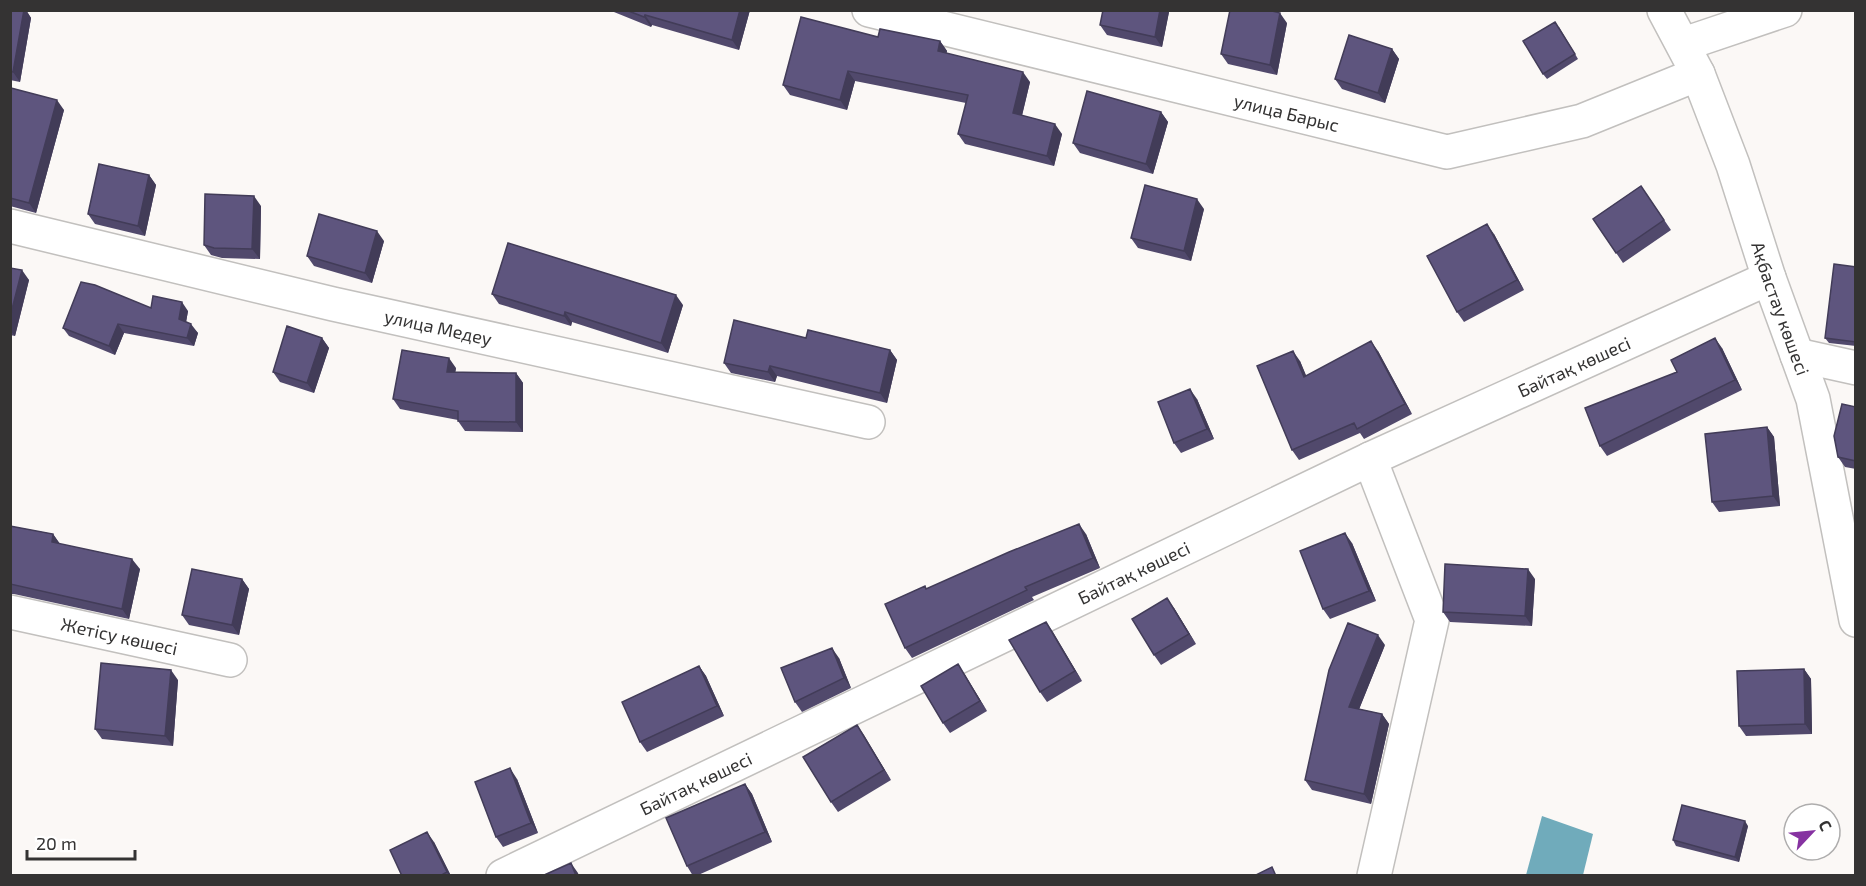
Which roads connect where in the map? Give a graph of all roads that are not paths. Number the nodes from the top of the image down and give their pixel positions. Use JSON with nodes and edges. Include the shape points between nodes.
{"nodes":[{"id":1,"x":869,"y":10,"type":"edge"},
{"id":2,"x":1664,"y":10,"type":"edge"},
{"id":3,"x":1785,"y":10,"type":"edge"},
{"id":4,"x":1684,"y":44,"type":"junction"},
{"id":5,"x":1698,"y":74,"type":"junction"},
{"id":6,"x":10,"y":226,"type":"edge"},
{"id":7,"x":1768,"y":278,"type":"junction"},
{"id":8,"x":1797,"y":355,"type":"junction"},
{"id":9,"x":1856,"y":368,"type":"edge"},
{"id":10,"x":868,"y":422,"type":"dead end"},
{"id":11,"x":1370,"y":459,"type":"junction"},
{"id":12,"x":10,"y":612,"type":"edge"},
{"id":13,"x":1856,"y":620,"type":"edge"},
{"id":14,"x":230,"y":660,"type":"dead end"},
{"id":15,"x":503,"y":876,"type":"edge"},
{"id":16,"x":1374,"y":876,"type":"edge"}],
"edges":[{"from":1,"to":5,"type":"street","name":"улица Барыс","via":[[1447,152],[1582,121]]},
{"from":2,"to":4,"type":"street","name":"Ақбастау көшесі"},
{"from":3,"to":4,"type":"street"},
{"from":4,"to":5,"type":"street","name":"Ақбастау көшесі"},
{"from":5,"to":7,"type":"street","name":"Ақбастау көшесі","via":[[1733,165]]},
{"from":6,"to":10,"type":"street","name":"улица Медеу","via":[[333,304]]},
{"from":7,"to":8,"type":"street","name":"Ақбастау көшесі"},
{"from":7,"to":11,"type":"street","name":"Байтақ көшесі"},
{"from":8,"to":9,"type":"street"},
{"from":8,"to":13,"type":"street","name":"Ақбастау көшесі","via":[[1813,399]]},
{"from":11,"to":15,"type":"street","name":"Байтақ көшесі"},
{"from":11,"to":16,"type":"street","via":[[1432,620]]},
{"from":12,"to":14,"type":"street","name":"Жетісу көшесі"}]}
